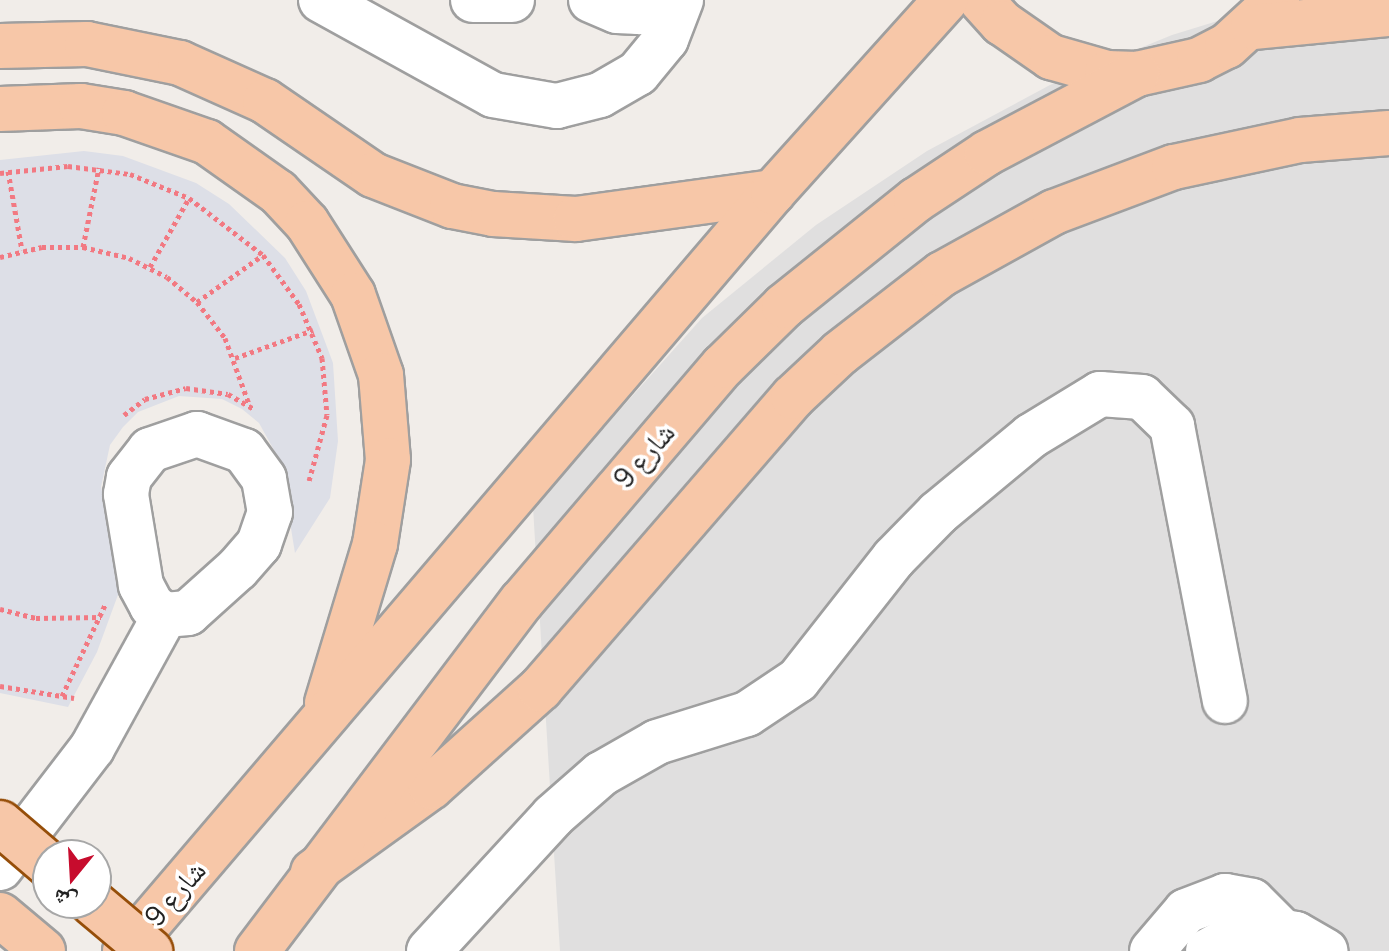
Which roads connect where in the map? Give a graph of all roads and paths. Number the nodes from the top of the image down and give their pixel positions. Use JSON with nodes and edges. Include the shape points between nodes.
{"nodes":[{"id":1,"x":321,"y":0,"type":"edge"},
{"id":2,"x":473,"y":0,"type":"edge"},
{"id":3,"x":512,"y":0,"type":"edge"},
{"id":4,"x":591,"y":0,"type":"edge"},
{"id":5,"x":680,"y":0,"type":"edge"},
{"id":6,"x":946,"y":0,"type":"edge"},
{"id":7,"x":981,"y":0,"type":"edge"},
{"id":8,"x":1265,"y":14,"type":"edge"},
{"id":9,"x":1389,"y":14,"type":"edge"},
{"id":10,"x":0,"y":46,"type":"edge"},
{"id":11,"x":1137,"y":74,"type":"junction"},
{"id":12,"x":0,"y":109,"type":"edge"},
{"id":13,"x":1389,"y":133,"type":"edge"},
{"id":14,"x":99,"y":168,"type":"junction"},
{"id":15,"x":8,"y":171,"type":"junction"},
{"id":16,"x":0,"y":173,"type":"edge"},
{"id":17,"x":773,"y":192,"type":"junction"},
{"id":18,"x":189,"y":198,"type":"junction"},
{"id":19,"x":83,"y":247,"type":"junction"},
{"id":20,"x":22,"y":250,"type":"junction"},
{"id":21,"x":263,"y":255,"type":"junction"},
{"id":22,"x":0,"y":257,"type":"edge"},
{"id":23,"x":150,"y":267,"type":"junction"},
{"id":24,"x":197,"y":302,"type":"junction"},
{"id":25,"x":313,"y":330,"type":"junction"},
{"id":26,"x":235,"y":358,"type":"junction"},
{"id":27,"x":249,"y":404,"type":"dead end"},
{"id":28,"x":267,"y":529,"type":"junction"},
{"id":29,"x":0,"y":609,"type":"edge"},
{"id":30,"x":165,"y":615,"type":"junction"},
{"id":31,"x":101,"y":617,"type":"dead end"},
{"id":32,"x":0,"y":686,"type":"edge"},
{"id":33,"x":1225,"y":701,"type":"dead end"},
{"id":34,"x":119,"y":705,"type":"junction"},
{"id":35,"x":321,"y":722,"type":"junction"},
{"id":36,"x":0,"y":823,"type":"edge"},
{"id":37,"x":32,"y":850,"type":"edge"},
{"id":38,"x":0,"y":868,"type":"edge"},
{"id":39,"x":313,"y":872,"type":"junction"},
{"id":40,"x":0,"y":915,"type":"edge"},
{"id":41,"x":112,"y":919,"type":"edge"},
{"id":42,"x":1281,"y":930,"type":"junction"},
{"id":43,"x":259,"y":943,"type":"edge"},
{"id":44,"x":43,"y":951,"type":"edge"},
{"id":45,"x":125,"y":951,"type":"edge"},
{"id":46,"x":150,"y":951,"type":"edge"},
{"id":47,"x":429,"y":951,"type":"edge"},
{"id":48,"x":1152,"y":951,"type":"edge"},
{"id":49,"x":1208,"y":951,"type":"edge"},
{"id":50,"x":1325,"y":951,"type":"edge"}],
"edges":[{"from":1,"to":5,"type":"lane","via":[[493,95],[557,106],[600,95],[638,73],[666,39]]},
{"from":2,"to":3,"type":"lane"},
{"from":4,"to":5,"type":"lane","via":[[617,11],[639,12]]},
{"from":6,"to":17,"type":"main road","name":"شارع 9"},
{"from":7,"to":11,"type":"main road","via":[[1002,23],[1051,57],[1107,73]]},
{"from":8,"to":9,"type":"main road"},
{"from":8,"to":11,"type":"main road","via":[[1199,60]]},
{"from":10,"to":17,"type":"main road","via":[[87,44],[180,63],[265,101],[373,175],[452,206],[493,214],[576,219]]},
{"from":11,"to":39,"type":"main road","name":"شارع 9","via":[[987,153],[905,209],[784,306],[653,441],[587,520]]},
{"from":12,"to":35,"type":"main road","via":[[81,106],[124,113],[207,142],[278,192],[307,223],[353,295],[381,375],[388,460],[375,544]]},
{"from":13,"to":39,"type":"main road","via":[[1300,140],[1174,167],[1054,212],[942,274],[840,353],[793,397],[590,637],[529,699],[431,787]]},
{"from":14,"to":15,"type":"path"},
{"from":14,"to":18,"type":"path","via":[[160,184]]},
{"from":14,"to":19,"type":"path"},
{"from":15,"to":16,"type":"path"},
{"from":15,"to":20,"type":"path"},
{"from":17,"to":35,"type":"main road","name":"شارع 9"},
{"from":18,"to":21,"type":"path"},
{"from":18,"to":23,"type":"path"},
{"from":19,"to":20,"type":"path"},
{"from":19,"to":23,"type":"path"},
{"from":20,"to":22,"type":"path"},
{"from":21,"to":24,"type":"path"},
{"from":21,"to":25,"type":"path"},
{"from":23,"to":24,"type":"path"},
{"from":24,"to":26,"type":"path"},
{"from":25,"to":26,"type":"path"},
{"from":25,"to":28,"type":"path","via":[[326,386],[322,443],[302,496]]},
{"from":26,"to":27,"type":"path"},
{"from":28,"to":30,"type":"lane","via":[[249,557],[195,609],[181,616]]},
{"from":28,"to":30,"type":"lane","via":[[269,495],[244,451],[197,434],[150,450],[129,477],[124,510],[141,585],[152,606]]},
{"from":29,"to":31,"type":"path","via":[[36,618]]},
{"from":30,"to":34,"type":"lane"},
{"from":32,"to":34,"type":"path"},
{"from":33,"to":47,"type":"lane","via":[[1172,426],[1142,397],[1100,394],[1031,436],[938,513],[894,558],[798,680],[747,714],[657,742],[601,774],[553,816]]},
{"from":34,"to":38,"type":"lane","via":[[63,790]]},
{"from":35,"to":45,"type":"main road","name":"شارع 9"},
{"from":36,"to":37,"type":"main road","bridge":true},
{"from":39,"to":43,"type":"main road","name":"شارع 9"},
{"from":40,"to":44,"type":"main road"},
{"from":41,"to":46,"type":"main road","bridge":true},
{"from":42,"to":48,"type":"lane","via":[[1252,901],[1211,898],[1186,911]]},
{"from":42,"to":49,"type":"lane","via":[[1240,933]]},
{"from":42,"to":50,"type":"lane"}]}
